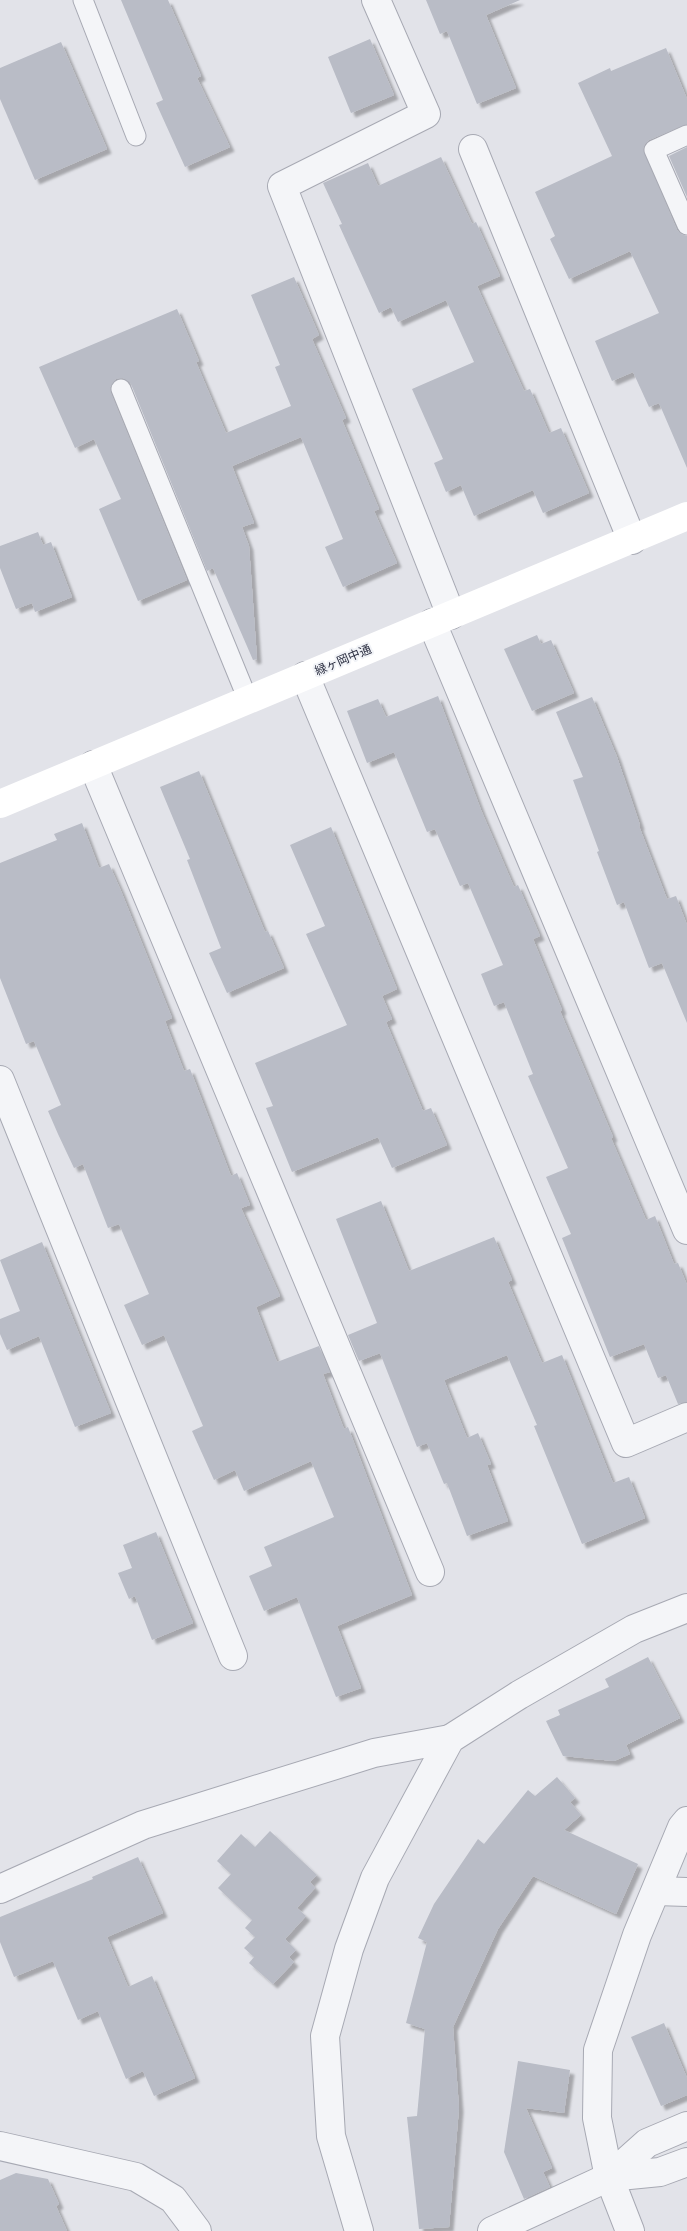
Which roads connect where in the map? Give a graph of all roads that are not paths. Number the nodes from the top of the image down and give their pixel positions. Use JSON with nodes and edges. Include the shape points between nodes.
{"nodes":[{"id":1,"x":83,"y":0,"type":"edge"},
{"id":2,"x":376,"y":0,"type":"edge"},
{"id":3,"x":687,"y":135,"type":"edge"},
{"id":4,"x":136,"y":136,"type":"dead end"},
{"id":5,"x":473,"y":149,"type":"dead end"},
{"id":6,"x":687,"y":225,"type":"edge"},
{"id":7,"x":121,"y":389,"type":"dead end"},
{"id":8,"x":687,"y":516,"type":"edge"},
{"id":9,"x":632,"y":540,"type":"junction"},
{"id":10,"x":442,"y":619,"type":"junction"},
{"id":11,"x":305,"y":676,"type":"junction"},
{"id":12,"x":248,"y":700,"type":"junction"},
{"id":13,"x":93,"y":765,"type":"junction"},
{"id":14,"x":0,"y":804,"type":"edge"},
{"id":15,"x":0,"y":1080,"type":"edge"},
{"id":16,"x":687,"y":1230,"type":"edge"},
{"id":17,"x":687,"y":1417,"type":"edge"},
{"id":18,"x":430,"y":1572,"type":"dead end"},
{"id":19,"x":687,"y":1608,"type":"edge"},
{"id":20,"x":233,"y":1656,"type":"dead end"},
{"id":21,"x":450,"y":1740,"type":"junction"},
{"id":22,"x":687,"y":1821,"type":"edge"},
{"id":23,"x":0,"y":1889,"type":"edge"},
{"id":24,"x":656,"y":1891,"type":"junction"},
{"id":25,"x":687,"y":1892,"type":"edge"},
{"id":26,"x":687,"y":2126,"type":"edge"},
{"id":27,"x":0,"y":2146,"type":"edge"},
{"id":28,"x":687,"y":2162,"type":"edge"},
{"id":29,"x":609,"y":2178,"type":"junction"},
{"id":30,"x":197,"y":2231,"type":"edge"},
{"id":31,"x":359,"y":2231,"type":"edge"},
{"id":32,"x":492,"y":2231,"type":"edge"},
{"id":33,"x":630,"y":2231,"type":"edge"}],
"edges":[{"from":1,"to":4,"type":"lane"},
{"from":2,"to":10,"type":"street","via":[[426,114],[282,186]]},
{"from":3,"to":6,"type":"lane","via":[[654,150]]},
{"from":5,"to":9,"type":"street"},
{"from":7,"to":12,"type":"lane"},
{"from":8,"to":9,"type":"street","name":"緑ヶ岡中通"},
{"from":9,"to":10,"type":"street","name":"緑ヶ岡中通"},
{"from":10,"to":11,"type":"street","name":"緑ヶ岡中通"},
{"from":10,"to":16,"type":"street"},
{"from":11,"to":12,"type":"street","name":"緑ヶ岡中通"},
{"from":11,"to":17,"type":"street","via":[[626,1443]]},
{"from":12,"to":13,"type":"street","name":"緑ヶ岡中通"},
{"from":13,"to":14,"type":"street","name":"緑ヶ岡中通"},
{"from":13,"to":18,"type":"street"},
{"from":15,"to":20,"type":"street"},
{"from":19,"to":21,"type":"street","via":[[634,1630],[519,1695]]},
{"from":21,"to":23,"type":"street","via":[[374,1753],[143,1825]]},
{"from":21,"to":31,"type":"street","via":[[375,1878],[349,1949],[324,2036],[331,2136]]},
{"from":22,"to":24,"type":"street"},
{"from":24,"to":25,"type":"street"},
{"from":24,"to":29,"type":"street","via":[[637,1935],[598,2050],[597,2118]]},
{"from":26,"to":29,"type":"street","via":[[647,2143]]},
{"from":27,"to":30,"type":"street","via":[[136,2177],[173,2199]]},
{"from":28,"to":29,"type":"street","via":[[660,2172]]},
{"from":29,"to":32,"type":"street"},
{"from":29,"to":33,"type":"street"}]}
